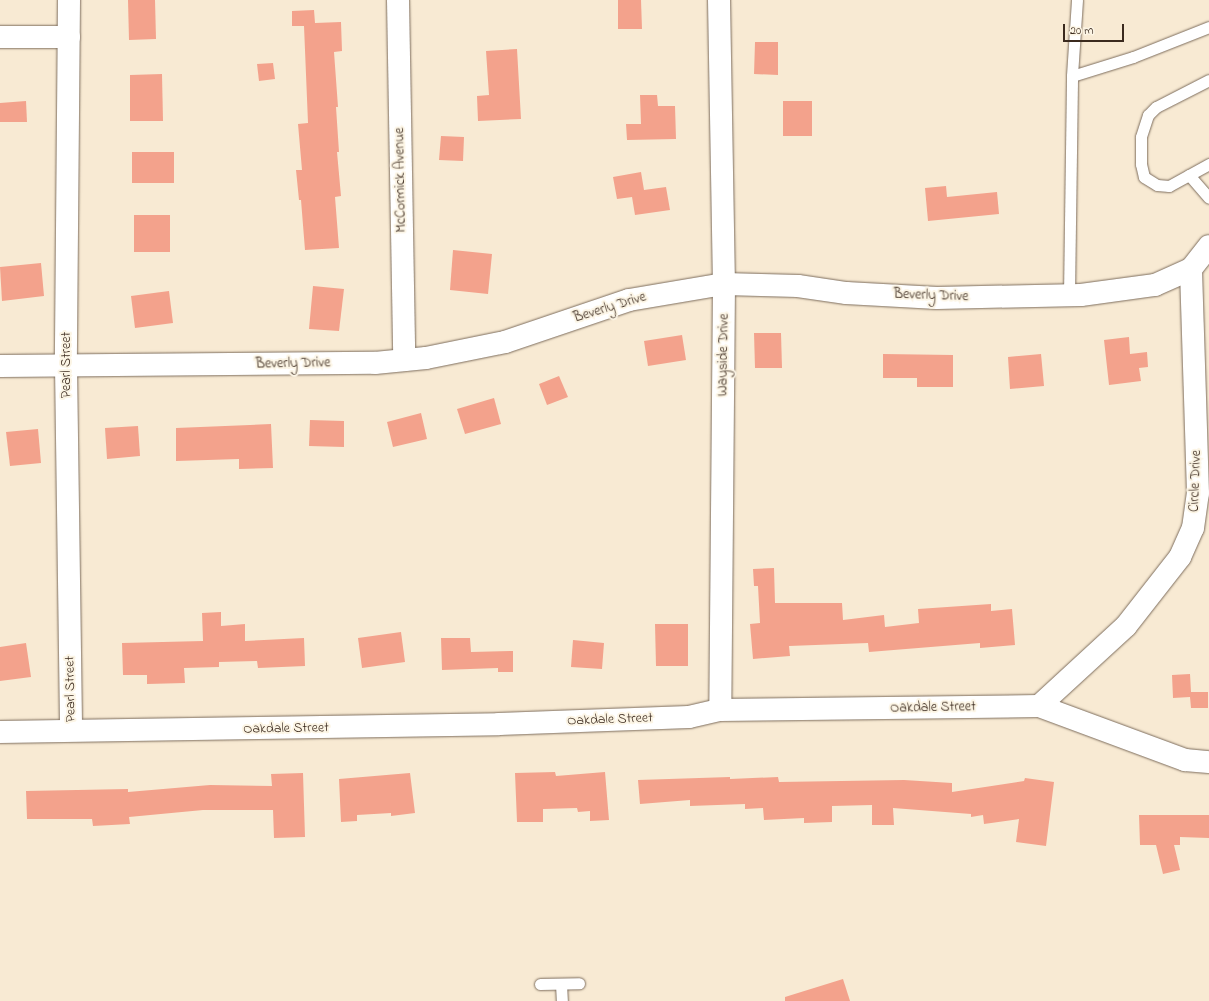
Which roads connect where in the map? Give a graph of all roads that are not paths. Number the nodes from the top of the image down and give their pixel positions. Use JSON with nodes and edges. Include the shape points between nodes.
{"nodes":[{"id":1,"x":69,"y":0,"type":"edge"},
{"id":2,"x":398,"y":0,"type":"edge"},
{"id":3,"x":719,"y":0,"type":"edge"},
{"id":4,"x":1077,"y":0,"type":"edge"},
{"id":5,"x":1209,"y":26,"type":"edge"},
{"id":6,"x":0,"y":37,"type":"edge"},
{"id":7,"x":69,"y":37,"type":"junction"},
{"id":8,"x":1072,"y":76,"type":"junction"},
{"id":9,"x":1209,"y":80,"type":"edge"},
{"id":10,"x":1209,"y":164,"type":"edge"},
{"id":11,"x":1189,"y":175,"type":"junction"},
{"id":12,"x":1209,"y":198,"type":"edge"},
{"id":13,"x":1209,"y":246,"type":"edge"},
{"id":14,"x":1192,"y":269,"type":"junction"},
{"id":15,"x":724,"y":284,"type":"junction"},
{"id":16,"x":1069,"y":295,"type":"junction"},
{"id":17,"x":404,"y":360,"type":"junction"},
{"id":18,"x":0,"y":366,"type":"edge"},
{"id":19,"x":66,"y":366,"type":"junction"},
{"id":20,"x":1039,"y":706,"type":"junction"},
{"id":21,"x":720,"y":710,"type":"junction"},
{"id":22,"x":71,"y":730,"type":"junction"},
{"id":23,"x":0,"y":732,"type":"edge"},
{"id":24,"x":1209,"y":762,"type":"edge"},
{"id":25,"x":540,"y":984,"type":"dead end"},
{"id":26,"x":562,"y":984,"type":"junction"},
{"id":27,"x":579,"y":984,"type":"dead end"},
{"id":28,"x":562,"y":1001,"type":"edge"}],
"edges":[{"from":1,"to":7,"type":"street","name":"Pearl Street"},
{"from":2,"to":17,"type":"street","name":"McCormick Avenue"},
{"from":3,"to":15,"type":"street","name":"Wayside Drive"},
{"from":4,"to":8,"type":"lane"},
{"from":5,"to":8,"type":"lane","via":[[1133,57]]},
{"from":6,"to":7,"type":"street"},
{"from":7,"to":19,"type":"street","name":"Pearl Street"},
{"from":8,"to":16,"type":"lane"},
{"from":9,"to":11,"type":"lane","via":[[1156,107],[1148,115],[1141,137],[1140,164],[1144,176],[1157,185],[1169,186]]},
{"from":10,"to":11,"type":"lane"},
{"from":11,"to":12,"type":"lane"},
{"from":13,"to":14,"type":"street"},
{"from":14,"to":16,"type":"street","name":"Beverly Drive","via":[[1155,284]]},
{"from":14,"to":20,"type":"street","name":"Circle Drive","via":[[1198,493],[1193,528],[1180,557],[1126,626]]},
{"from":15,"to":16,"type":"street","name":"Beverly Drive","via":[[798,286],[846,293],[937,298]]},
{"from":15,"to":17,"type":"street","name":"Beverly Drive","via":[[629,300],[478,349]]},
{"from":15,"to":21,"type":"street","name":"Wayside Drive"},
{"from":17,"to":19,"type":"street","name":"Beverly Drive","via":[[375,363]]},
{"from":18,"to":19,"type":"street","name":"Beverly Drive"},
{"from":19,"to":22,"type":"street","name":"Pearl Street"},
{"from":20,"to":21,"type":"street","name":"Oakdale Street"},
{"from":20,"to":24,"type":"street","name":"Oakdale Street","via":[[1185,760]]},
{"from":21,"to":22,"type":"street","name":"Oakdale Street","via":[[689,717],[499,724]]},
{"from":22,"to":23,"type":"street","name":"Oakdale Street"},
{"from":25,"to":26,"type":"lane"},
{"from":26,"to":27,"type":"lane"},
{"from":26,"to":28,"type":"lane"}]}
